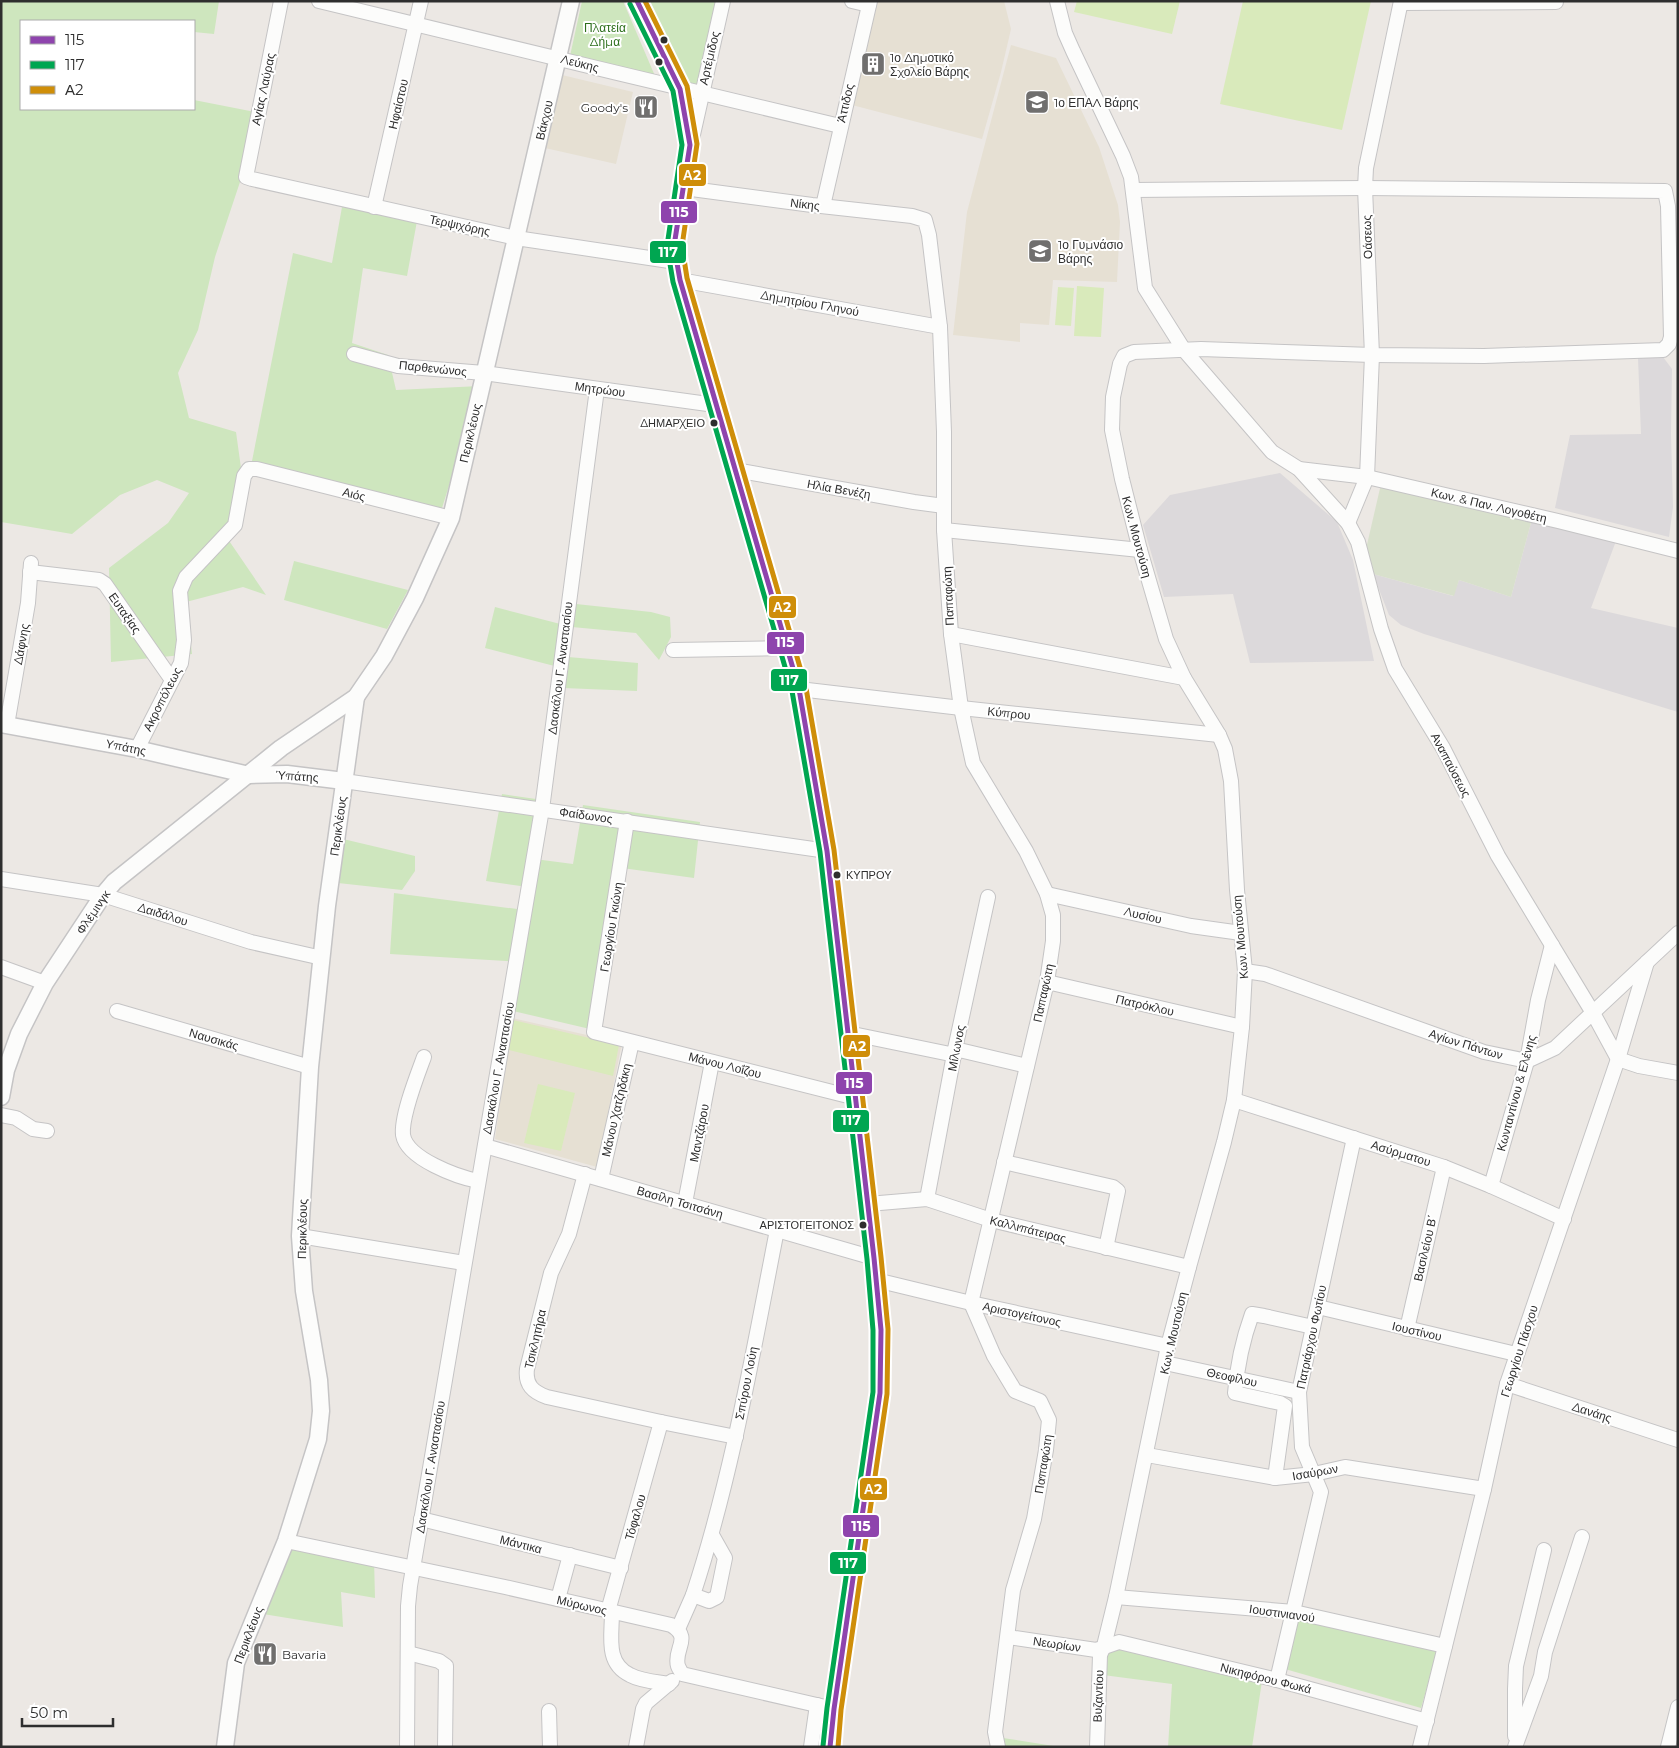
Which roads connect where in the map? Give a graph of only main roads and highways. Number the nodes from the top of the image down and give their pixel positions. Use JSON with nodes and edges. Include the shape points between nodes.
{"nodes":[{"id":1,"x":636,"y":1,"type":"edge"},
{"id":2,"x":830,"y":1747,"type":"edge"}],
"edges":[{"from":1,"to":2,"type":"main road","via":[[680,89],[690,145],[674,246],[678,271],[799,689],[827,850],[868,1204],[881,1330],[880,1393],[825,1707]]}]}
